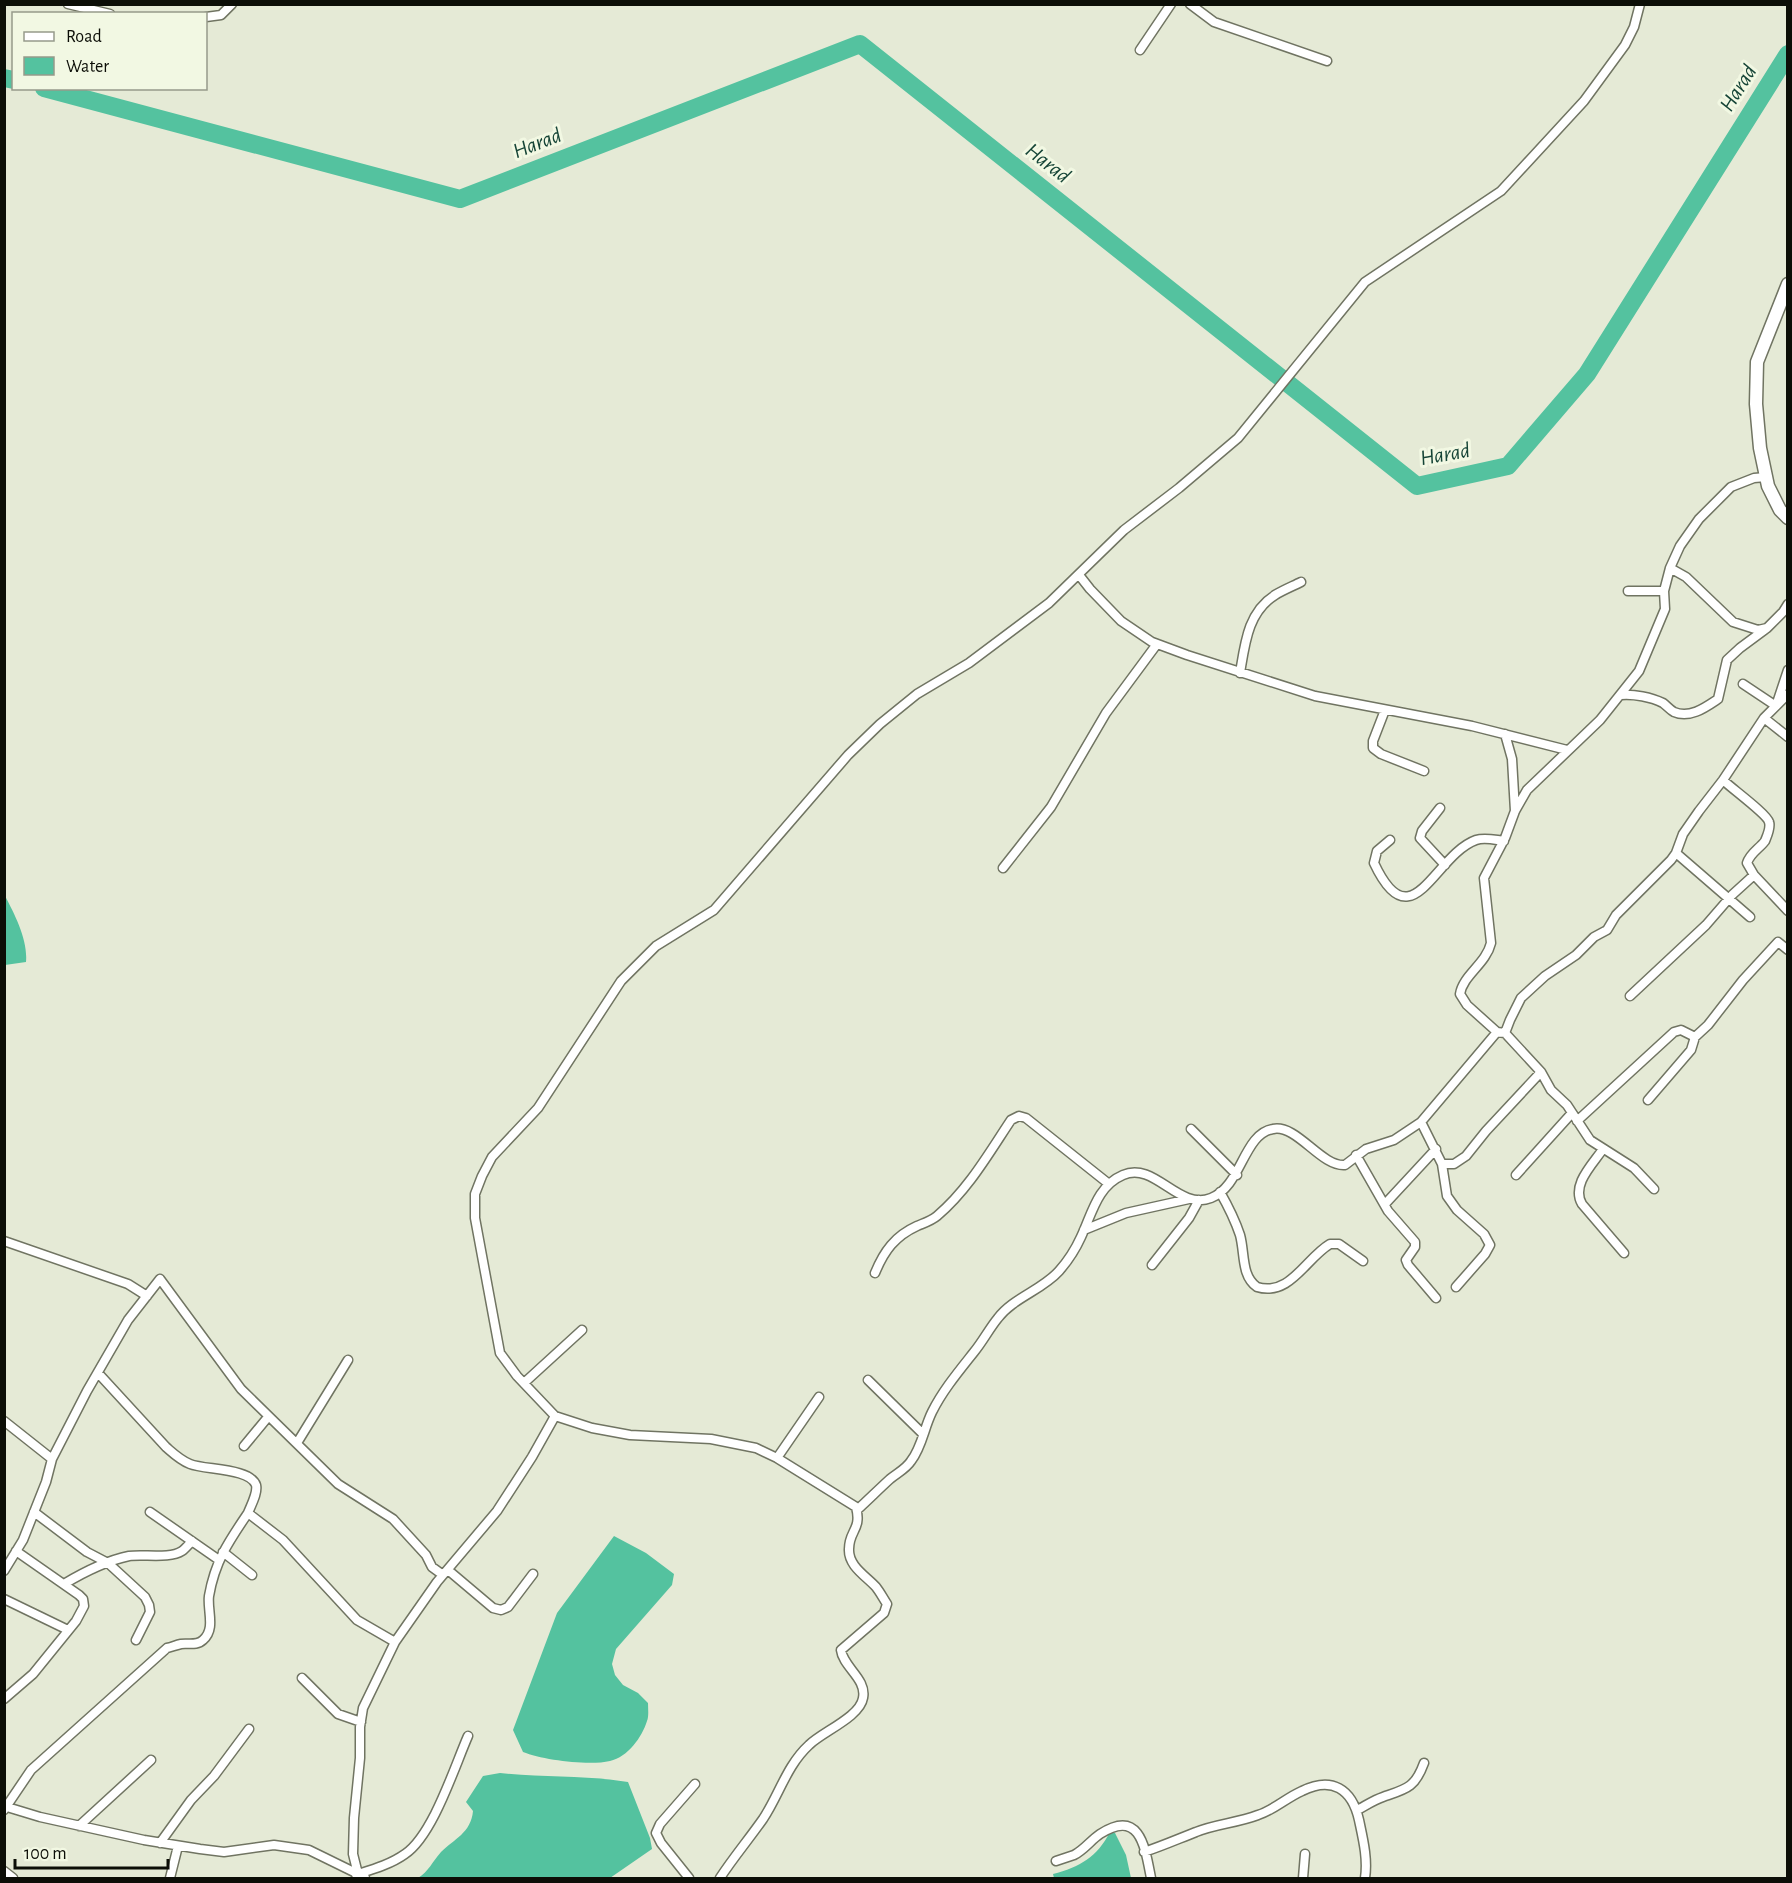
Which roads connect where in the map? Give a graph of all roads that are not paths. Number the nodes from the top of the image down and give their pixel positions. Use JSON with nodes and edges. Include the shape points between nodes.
{"nodes":[{"id":1,"x":68,"y":4,"type":"edge"},
{"id":2,"x":232,"y":4,"type":"edge"},
{"id":3,"x":1171,"y":4,"type":"edge"},
{"id":4,"x":1190,"y":4,"type":"edge"},
{"id":5,"x":1640,"y":4,"type":"edge"},
{"id":6,"x":102,"y":12,"type":"edge"},
{"id":7,"x":207,"y":17,"type":"edge"},
{"id":8,"x":1140,"y":50,"type":"dead end"},
{"id":9,"x":1327,"y":61,"type":"dead end"},
{"id":10,"x":1788,"y":284,"type":"edge"},
{"id":11,"x":1766,"y":477,"type":"junction"},
{"id":12,"x":1788,"y":518,"type":"edge"},
{"id":13,"x":1670,"y":568,"type":"junction"},
{"id":14,"x":1079,"y":575,"type":"junction"},
{"id":15,"x":1301,"y":582,"type":"dead end"},
{"id":16,"x":1628,"y":591,"type":"dead end"},
{"id":17,"x":1664,"y":591,"type":"junction"},
{"id":18,"x":1788,"y":604,"type":"edge"},
{"id":19,"x":1788,"y":612,"type":"edge"},
{"id":20,"x":1770,"y":625,"type":"junction"},
{"id":21,"x":1157,"y":644,"type":"junction"},
{"id":22,"x":1788,"y":670,"type":"edge"},
{"id":23,"x":1240,"y":673,"type":"junction"},
{"id":24,"x":1743,"y":684,"type":"dead end"},
{"id":25,"x":1788,"y":694,"type":"edge"},
{"id":26,"x":1621,"y":695,"type":"junction"},
{"id":27,"x":1776,"y":706,"type":"junction"},
{"id":28,"x":1384,"y":710,"type":"junction"},
{"id":29,"x":1764,"y":718,"type":"junction"},
{"id":30,"x":1505,"y":734,"type":"junction"},
{"id":31,"x":1788,"y":737,"type":"edge"},
{"id":32,"x":1567,"y":750,"type":"junction"},
{"id":33,"x":1424,"y":771,"type":"dead end"},
{"id":34,"x":1723,"y":780,"type":"junction"},
{"id":35,"x":1440,"y":808,"type":"dead end"},
{"id":36,"x":1515,"y":811,"type":"junction"},
{"id":37,"x":1390,"y":840,"type":"dead end"},
{"id":38,"x":1504,"y":841,"type":"junction"},
{"id":39,"x":1676,"y":853,"type":"junction"},
{"id":40,"x":1444,"y":865,"type":"junction"},
{"id":41,"x":1003,"y":868,"type":"dead end"},
{"id":42,"x":1754,"y":876,"type":"junction"},
{"id":43,"x":1730,"y":898,"type":"junction"},
{"id":44,"x":1788,"y":911,"type":"edge"},
{"id":45,"x":1750,"y":917,"type":"dead end"},
{"id":46,"x":1788,"y":950,"type":"edge"},
{"id":47,"x":1630,"y":996,"type":"dead end"},
{"id":48,"x":1501,"y":1033,"type":"junction"},
{"id":49,"x":1695,"y":1037,"type":"junction"},
{"id":50,"x":1541,"y":1072,"type":"junction"},
{"id":51,"x":1648,"y":1100,"type":"dead end"},
{"id":52,"x":1574,"y":1117,"type":"junction"},
{"id":53,"x":1420,"y":1122,"type":"junction"},
{"id":54,"x":1191,"y":1129,"type":"dead end"},
{"id":55,"x":1436,"y":1149,"type":"junction"},
{"id":56,"x":1603,"y":1149,"type":"junction"},
{"id":57,"x":1356,"y":1155,"type":"junction"},
{"id":58,"x":1442,"y":1164,"type":"junction"},
{"id":59,"x":1237,"y":1175,"type":"junction"},
{"id":60,"x":1516,"y":1175,"type":"dead end"},
{"id":61,"x":1109,"y":1184,"type":"junction"},
{"id":62,"x":1654,"y":1189,"type":"dead end"},
{"id":63,"x":1220,"y":1192,"type":"junction"},
{"id":64,"x":1190,"y":1198,"type":"junction"},
{"id":65,"x":1199,"y":1200,"type":"junction"},
{"id":66,"x":1384,"y":1204,"type":"junction"},
{"id":67,"x":1084,"y":1230,"type":"junction"},
{"id":68,"x":4,"y":1240,"type":"edge"},
{"id":69,"x":1624,"y":1253,"type":"dead end"},
{"id":70,"x":1363,"y":1261,"type":"dead end"},
{"id":71,"x":1152,"y":1265,"type":"dead end"},
{"id":72,"x":875,"y":1273,"type":"dead end"},
{"id":73,"x":1456,"y":1287,"type":"dead end"},
{"id":74,"x":147,"y":1296,"type":"junction"},
{"id":75,"x":1436,"y":1298,"type":"dead end"},
{"id":76,"x":582,"y":1330,"type":"dead end"},
{"id":77,"x":348,"y":1360,"type":"dead end"},
{"id":78,"x":98,"y":1373,"type":"junction"},
{"id":79,"x":868,"y":1380,"type":"dead end"},
{"id":80,"x":524,"y":1383,"type":"junction"},
{"id":81,"x":819,"y":1397,"type":"dead end"},
{"id":82,"x":555,"y":1416,"type":"junction"},
{"id":83,"x":268,"y":1417,"type":"junction"},
{"id":84,"x":4,"y":1421,"type":"edge"},
{"id":85,"x":923,"y":1434,"type":"junction"},
{"id":86,"x":297,"y":1443,"type":"junction"},
{"id":87,"x":244,"y":1446,"type":"dead end"},
{"id":88,"x":777,"y":1458,"type":"junction"},
{"id":89,"x":52,"y":1459,"type":"junction"},
{"id":90,"x":857,"y":1510,"type":"junction"},
{"id":91,"x":34,"y":1512,"type":"junction"},
{"id":92,"x":150,"y":1512,"type":"dead end"},
{"id":93,"x":248,"y":1513,"type":"junction"},
{"id":94,"x":192,"y":1541,"type":"junction"},
{"id":95,"x":16,"y":1551,"type":"junction"},
{"id":96,"x":221,"y":1556,"type":"junction"},
{"id":97,"x":108,"y":1563,"type":"junction"},
{"id":98,"x":4,"y":1571,"type":"edge"},
{"id":99,"x":446,"y":1573,"type":"junction"},
{"id":100,"x":533,"y":1574,"type":"dead end"},
{"id":101,"x":252,"y":1575,"type":"dead end"},
{"id":102,"x":64,"y":1584,"type":"junction"},
{"id":103,"x":4,"y":1599,"type":"edge"},
{"id":104,"x":69,"y":1630,"type":"junction"},
{"id":105,"x":136,"y":1640,"type":"dead end"},
{"id":106,"x":395,"y":1642,"type":"junction"},
{"id":107,"x":303,"y":1678,"type":"dead end"},
{"id":108,"x":4,"y":1699,"type":"edge"},
{"id":109,"x":361,"y":1722,"type":"junction"},
{"id":110,"x":249,"y":1729,"type":"dead end"},
{"id":111,"x":468,"y":1736,"type":"dead end"},
{"id":112,"x":151,"y":1760,"type":"dead end"},
{"id":113,"x":1424,"y":1763,"type":"dead end"},
{"id":114,"x":695,"y":1784,"type":"dead end"},
{"id":115,"x":9,"y":1796,"type":"edge"},
{"id":116,"x":6,"y":1808,"type":"edge"},
{"id":117,"x":1357,"y":1810,"type":"junction"},
{"id":118,"x":80,"y":1826,"type":"junction"},
{"id":119,"x":160,"y":1843,"type":"junction"},
{"id":120,"x":177,"y":1846,"type":"junction"},
{"id":121,"x":1144,"y":1852,"type":"junction"},
{"id":122,"x":1305,"y":1854,"type":"dead end"},
{"id":123,"x":1056,"y":1861,"type":"dead end"},
{"id":124,"x":4,"y":1871,"type":"edge"},
{"id":125,"x":356,"y":1874,"type":"edge"},
{"id":126,"x":13,"y":1878,"type":"edge"},
{"id":127,"x":170,"y":1878,"type":"edge"},
{"id":128,"x":344,"y":1878,"type":"edge"},
{"id":129,"x":689,"y":1878,"type":"edge"},
{"id":130,"x":720,"y":1878,"type":"edge"},
{"id":131,"x":1151,"y":1878,"type":"edge"},
{"id":132,"x":1303,"y":1878,"type":"edge"},
{"id":133,"x":1365,"y":1878,"type":"edge"}],
"edges":[{"from":1,"to":6,"type":"street"},
{"from":2,"to":7,"type":"street","via":[[221,15]]},
{"from":3,"to":8,"type":"street"},
{"from":4,"to":9,"type":"street","via":[[1214,22]]},
{"from":5,"to":14,"type":"street","via":[[1625,45],[1584,101],[1501,190],[1365,282],[1238,438],[1124,530]]},
{"from":10,"to":11,"type":"street","via":[[1757,362],[1756,405]]},
{"from":11,"to":12,"type":"street","via":[[1780,510]]},
{"from":11,"to":13,"type":"street","via":[[1731,487],[1699,519]]},
{"from":13,"to":17,"type":"street"},
{"from":13,"to":20,"type":"street","via":[[1686,577],[1733,622],[1758,630]]},
{"from":14,"to":21,"type":"street","via":[[1121,621]]},
{"from":14,"to":80,"type":"street","via":[[1049,603],[978,656],[917,694],[848,755],[714,910],[656,946],[621,981],[538,1108],[492,1157],[475,1194],[475,1218],[500,1353]]},
{"from":15,"to":23,"type":"street","via":[[1261,606],[1247,633]]},
{"from":16,"to":17,"type":"street"},
{"from":17,"to":26,"type":"street","via":[[1665,609],[1649,650]]},
{"from":18,"to":20,"type":"street"},
{"from":19,"to":20,"type":"street"},
{"from":20,"to":26,"type":"street","via":[[1728,660],[1718,699],[1704,709],[1691,714],[1675,712],[1650,699]]},
{"from":21,"to":23,"type":"street"},
{"from":21,"to":41,"type":"street","via":[[1106,713],[1051,807]]},
{"from":22,"to":27,"type":"street"},
{"from":23,"to":28,"type":"street","via":[[1315,696]]},
{"from":24,"to":27,"type":"street"},
{"from":25,"to":27,"type":"street"},
{"from":26,"to":32,"type":"street"},
{"from":27,"to":29,"type":"street"},
{"from":28,"to":30,"type":"street"},
{"from":28,"to":33,"type":"street","via":[[1373,748]]},
{"from":29,"to":31,"type":"street"},
{"from":29,"to":34,"type":"street"},
{"from":30,"to":32,"type":"street"},
{"from":30,"to":36,"type":"street","via":[[1512,759]]},
{"from":32,"to":36,"type":"street","via":[[1534,782]]},
{"from":34,"to":39,"type":"street","via":[[1683,834]]},
{"from":34,"to":42,"type":"street","via":[[1769,822],[1764,842],[1747,863]]},
{"from":35,"to":40,"type":"street","via":[[1420,838]]},
{"from":36,"to":38,"type":"street"},
{"from":37,"to":40,"type":"street","via":[[1377,851],[1374,863],[1388,886],[1401,897],[1418,892]]},
{"from":38,"to":40,"type":"street","via":[[1473,841]]},
{"from":38,"to":48,"type":"street","via":[[1484,878],[1489,952],[1460,994],[1467,1005]]},
{"from":39,"to":43,"type":"street"},
{"from":39,"to":48,"type":"street","via":[[1616,915],[1607,930],[1521,998]]},
{"from":42,"to":43,"type":"street"},
{"from":42,"to":44,"type":"street"},
{"from":43,"to":45,"type":"street"},
{"from":43,"to":47,"type":"street"},
{"from":46,"to":49,"type":"street","via":[[1778,942]]},
{"from":48,"to":50,"type":"street"},
{"from":48,"to":53,"type":"street"},
{"from":49,"to":51,"type":"street","via":[[1691,1050]]},
{"from":49,"to":52,"type":"street","via":[[1681,1030],[1674,1032]]},
{"from":50,"to":52,"type":"street"},
{"from":50,"to":58,"type":"street","via":[[1466,1156],[1454,1164]]},
{"from":52,"to":56,"type":"street","via":[[1590,1140]]},
{"from":52,"to":60,"type":"street"},
{"from":53,"to":55,"type":"street"},
{"from":53,"to":57,"type":"street","via":[[1394,1140]]},
{"from":54,"to":59,"type":"street"},
{"from":55,"to":58,"type":"street"},
{"from":55,"to":66,"type":"street"},
{"from":56,"to":62,"type":"street","via":[[1634,1168]]},
{"from":56,"to":69,"type":"street","via":[[1581,1182],[1578,1197]]},
{"from":57,"to":59,"type":"street","via":[[1340,1165],[1287,1131],[1274,1129],[1254,1143]]},
{"from":57,"to":66,"type":"street"},
{"from":58,"to":73,"type":"street","via":[[1447,1196],[1490,1245]]},
{"from":59,"to":63,"type":"street"},
{"from":61,"to":64,"type":"street","via":[[1136,1172]]},
{"from":61,"to":67,"type":"street","via":[[1098,1197]]},
{"from":61,"to":72,"type":"street","via":[[1019,1116],[1011,1120],[977,1171],[937,1216],[903,1234],[886,1249]]},
{"from":63,"to":65,"type":"street"},
{"from":63,"to":70,"type":"street","via":[[1239,1233],[1247,1277],[1257,1287],[1274,1289],[1286,1284],[1330,1244],[1339,1244]]},
{"from":64,"to":65,"type":"street"},
{"from":64,"to":67,"type":"street","via":[[1126,1213]]},
{"from":65,"to":71,"type":"street"},
{"from":66,"to":75,"type":"street","via":[[1415,1242],[1406,1260]]},
{"from":67,"to":85,"type":"street","via":[[1058,1272],[999,1316],[943,1392]]},
{"from":68,"to":74,"type":"street","via":[[128,1284]]},
{"from":74,"to":78,"type":"street","via":[[128,1320]]},
{"from":74,"to":83,"type":"street","via":[[160,1279],[242,1389]]},
{"from":76,"to":80,"type":"street"},
{"from":77,"to":86,"type":"street"},
{"from":78,"to":89,"type":"street"},
{"from":78,"to":93,"type":"street","via":[[179,1458],[252,1480],[256,1492]]},
{"from":79,"to":85,"type":"street"},
{"from":80,"to":82,"type":"street"},
{"from":81,"to":88,"type":"street"},
{"from":82,"to":88,"type":"street","via":[[630,1435],[743,1444]]},
{"from":82,"to":99,"type":"street","via":[[497,1511]]},
{"from":83,"to":86,"type":"street"},
{"from":83,"to":87,"type":"street"},
{"from":84,"to":89,"type":"street"},
{"from":85,"to":90,"type":"street","via":[[909,1464]]},
{"from":86,"to":99,"type":"street","via":[[338,1484],[393,1519],[432,1567]]},
{"from":88,"to":90,"type":"street"},
{"from":89,"to":91,"type":"street"},
{"from":90,"to":130,"type":"street","via":[[860,1520],[850,1540],[850,1558],[887,1604],[884,1612],[841,1650],[864,1698],[858,1709],[799,1756],[764,1818]]},
{"from":91,"to":95,"type":"street"},
{"from":91,"to":97,"type":"street"},
{"from":92,"to":94,"type":"street"},
{"from":93,"to":96,"type":"street"},
{"from":93,"to":106,"type":"street","via":[[283,1540],[357,1620]]},
{"from":94,"to":96,"type":"street"},
{"from":94,"to":97,"type":"street","via":[[172,1555],[130,1556]]},
{"from":95,"to":98,"type":"street"},
{"from":95,"to":102,"type":"street"},
{"from":96,"to":101,"type":"street"},
{"from":96,"to":115,"type":"street","via":[[209,1596],[209,1632],[204,1640],[167,1648],[31,1770]]},
{"from":97,"to":102,"type":"street"},
{"from":97,"to":105,"type":"street","via":[[149,1605],[150,1612]]},
{"from":99,"to":100,"type":"street","via":[[501,1610],[508,1607]]},
{"from":99,"to":106,"type":"street"},
{"from":102,"to":104,"type":"street","via":[[84,1602]]},
{"from":103,"to":104,"type":"street"},
{"from":104,"to":108,"type":"street","via":[[33,1674]]},
{"from":106,"to":109,"type":"street","via":[[363,1708]]},
{"from":107,"to":109,"type":"street","via":[[338,1714]]},
{"from":109,"to":125,"type":"street","via":[[352,1854]]},
{"from":110,"to":119,"type":"street"},
{"from":111,"to":125,"type":"street","via":[[417,1844],[387,1864]]},
{"from":112,"to":118,"type":"street"},
{"from":113,"to":117,"type":"street","via":[[1419,1776],[1407,1788]]},
{"from":114,"to":129,"type":"street","via":[[656,1833]]},
{"from":115,"to":116,"type":"street"},
{"from":116,"to":118,"type":"street"},
{"from":117,"to":121,"type":"street","via":[[1345,1790],[1323,1785],[1303,1790],[1265,1813],[1197,1831]]},
{"from":117,"to":133,"type":"street","via":[[1367,1866]]},
{"from":118,"to":119,"type":"street"},
{"from":119,"to":120,"type":"street"},
{"from":120,"to":125,"type":"street","via":[[224,1852],[285,1846],[309,1850]]},
{"from":120,"to":127,"type":"street"},
{"from":121,"to":123,"type":"street","via":[[1133,1828],[1117,1825],[1075,1854]]},
{"from":121,"to":131,"type":"street"},
{"from":122,"to":132,"type":"street"},
{"from":124,"to":126,"type":"street"},
{"from":125,"to":128,"type":"street"}]}
